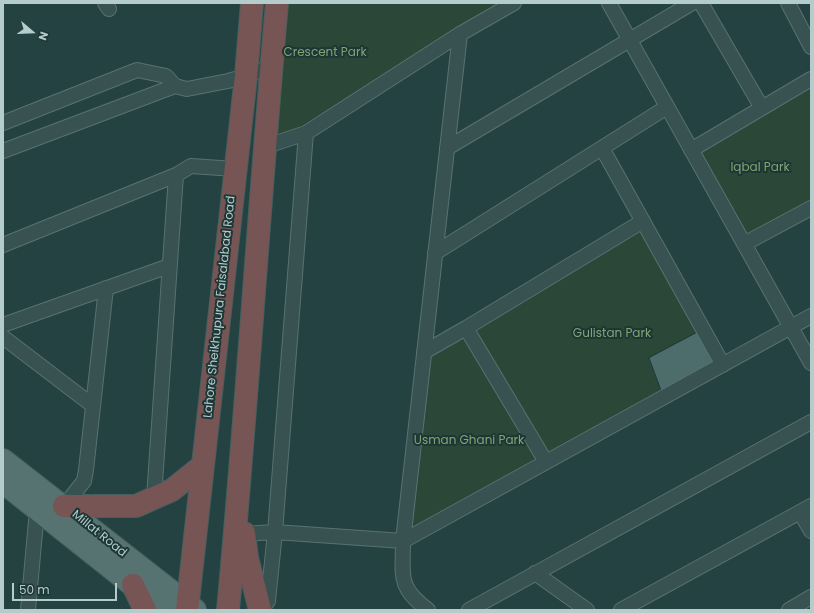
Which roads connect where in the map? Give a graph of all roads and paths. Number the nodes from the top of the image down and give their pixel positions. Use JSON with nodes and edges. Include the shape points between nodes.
{"nodes":[{"id":1,"x":252,"y":3,"type":"edge"},
{"id":2,"x":278,"y":3,"type":"edge"},
{"id":3,"x":514,"y":3,"type":"edge"},
{"id":4,"x":609,"y":3,"type":"edge"},
{"id":5,"x":692,"y":3,"type":"edge"},
{"id":6,"x":702,"y":3,"type":"edge"},
{"id":7,"x":788,"y":3,"type":"edge"},
{"id":8,"x":460,"y":34,"type":"junction"},
{"id":9,"x":630,"y":40,"type":"junction"},
{"id":10,"x":811,"y":47,"type":"edge"},
{"id":11,"x":272,"y":66,"type":"junction"},
{"id":12,"x":246,"y":76,"type":"junction"},
{"id":13,"x":811,"y":79,"type":"edge"},
{"id":14,"x":174,"y":86,"type":"junction"},
{"id":15,"x":667,"y":107,"type":"junction"},
{"id":16,"x":762,"y":108,"type":"junction"},
{"id":17,"x":3,"y":123,"type":"edge"},
{"id":18,"x":306,"y":133,"type":"junction"},
{"id":19,"x":264,"y":147,"type":"junction"},
{"id":20,"x":447,"y":148,"type":"junction"},
{"id":21,"x":602,"y":148,"type":"junction"},
{"id":22,"x":691,"y":150,"type":"junction"},
{"id":23,"x":3,"y":151,"type":"edge"},
{"id":24,"x":235,"y":169,"type":"junction"},
{"id":25,"x":176,"y":175,"type":"junction"},
{"id":26,"x":811,"y":208,"type":"edge"},
{"id":27,"x":643,"y":221,"type":"junction"},
{"id":28,"x":744,"y":244,"type":"junction"},
{"id":29,"x":3,"y":245,"type":"edge"},
{"id":30,"x":436,"y":252,"type":"junction"},
{"id":31,"x":169,"y":266,"type":"junction"},
{"id":32,"x":106,"y":288,"type":"junction"},
{"id":33,"x":811,"y":316,"type":"edge"},
{"id":34,"x":3,"y":325,"type":"edge"},
{"id":35,"x":466,"y":328,"type":"junction"},
{"id":36,"x":791,"y":328,"type":"junction"},
{"id":37,"x":3,"y":337,"type":"edge"},
{"id":38,"x":424,"y":352,"type":"junction"},
{"id":39,"x":811,"y":363,"type":"edge"},
{"id":40,"x":723,"y":365,"type":"junction"},
{"id":41,"x":92,"y":405,"type":"junction"},
{"id":42,"x":811,"y":422,"type":"edge"},
{"id":43,"x":3,"y":460,"type":"edge"},
{"id":44,"x":546,"y":462,"type":"junction"},
{"id":45,"x":202,"y":466,"type":"junction"},
{"id":46,"x":3,"y":482,"type":"edge"},
{"id":47,"x":239,"y":494,"type":"junction"},
{"id":48,"x":154,"y":498,"type":"junction"},
{"id":49,"x":64,"y":506,"type":"junction"},
{"id":50,"x":805,"y":509,"type":"edge"},
{"id":51,"x":37,"y":510,"type":"junction"},
{"id":52,"x":811,"y":531,"type":"edge"},
{"id":53,"x":275,"y":532,"type":"junction"},
{"id":54,"x":244,"y":534,"type":"junction"},
{"id":55,"x":403,"y":540,"type":"junction"},
{"id":56,"x":535,"y":573,"type":"junction"},
{"id":57,"x":133,"y":585,"type":"junction"},
{"id":58,"x":811,"y":597,"type":"edge"},
{"id":59,"x":189,"y":608,"type":"edge"},
{"id":60,"x":28,"y":610,"type":"edge"},
{"id":61,"x":145,"y":610,"type":"edge"},
{"id":62,"x":164,"y":610,"type":"edge"},
{"id":63,"x":228,"y":610,"type":"edge"},
{"id":64,"x":260,"y":610,"type":"edge"},
{"id":65,"x":428,"y":610,"type":"edge"},
{"id":66,"x":469,"y":610,"type":"edge"},
{"id":67,"x":587,"y":610,"type":"edge"},
{"id":68,"x":621,"y":610,"type":"edge"},
{"id":69,"x":789,"y":610,"type":"edge"}],
"edges":[{"from":1,"to":12,"type":"highway","name":"Lahore Sheikhupura Faisalabad Road"},
{"from":2,"to":11,"type":"highway"},
{"from":3,"to":8,"type":"street"},
{"from":4,"to":9,"type":"street"},
{"from":5,"to":9,"type":"street"},
{"from":6,"to":16,"type":"street"},
{"from":7,"to":10,"type":"street"},
{"from":8,"to":18,"type":"street"},
{"from":8,"to":20,"type":"street"},
{"from":9,"to":15,"type":"street"},
{"from":9,"to":20,"type":"street"},
{"from":11,"to":12,"type":"street"},
{"from":11,"to":19,"type":"highway"},
{"from":12,"to":14,"type":"street","via":[[187,89]]},
{"from":12,"to":24,"type":"highway","name":"Lahore Sheikhupura Faisalabad Road"},
{"from":13,"to":16,"type":"street"},
{"from":14,"to":17,"type":"street","via":[[166,76],[137,70]]},
{"from":14,"to":23,"type":"street"},
{"from":15,"to":21,"type":"street"},
{"from":15,"to":22,"type":"street"},
{"from":16,"to":22,"type":"street"},
{"from":18,"to":19,"type":"street"},
{"from":18,"to":53,"type":"street"},
{"from":19,"to":47,"type":"highway"},
{"from":20,"to":30,"type":"street"},
{"from":21,"to":27,"type":"street"},
{"from":21,"to":30,"type":"street"},
{"from":22,"to":28,"type":"street"},
{"from":24,"to":25,"type":"street","via":[[192,166]]},
{"from":24,"to":45,"type":"highway","name":"Lahore Sheikhupura Faisalabad Road"},
{"from":25,"to":29,"type":"street"},
{"from":25,"to":31,"type":"street"},
{"from":26,"to":28,"type":"street"},
{"from":27,"to":35,"type":"street"},
{"from":27,"to":40,"type":"street"},
{"from":28,"to":36,"type":"street"},
{"from":30,"to":38,"type":"street"},
{"from":31,"to":32,"type":"street"},
{"from":31,"to":48,"type":"street"},
{"from":32,"to":34,"type":"street"},
{"from":32,"to":41,"type":"street"},
{"from":33,"to":36,"type":"street"},
{"from":35,"to":38,"type":"street"},
{"from":35,"to":44,"type":"street"},
{"from":36,"to":39,"type":"street"},
{"from":36,"to":40,"type":"street"},
{"from":37,"to":41,"type":"street"},
{"from":38,"to":55,"type":"street"},
{"from":40,"to":44,"type":"street"},
{"from":41,"to":49,"type":"street","via":[[84,481]]},
{"from":42,"to":56,"type":"street"},
{"from":43,"to":49,"type":"main road","name":"Millat Road"},
{"from":44,"to":55,"type":"street"},
{"from":45,"to":48,"type":"highway","via":[[172,490]]},
{"from":45,"to":59,"type":"highway","name":"Lahore Sheikhupura Faisalabad Road"},
{"from":46,"to":51,"type":"main road","name":"Millat Road"},
{"from":47,"to":54,"type":"highway"},
{"from":47,"to":63,"type":"highway"},
{"from":48,"to":49,"type":"highway","via":[[136,506]]},
{"from":49,"to":59,"type":"main road","name":"Millat Road"},
{"from":50,"to":52,"type":"street"},
{"from":50,"to":68,"type":"street"},
{"from":51,"to":57,"type":"main road","name":"Millat Road"},
{"from":51,"to":60,"type":"street"},
{"from":53,"to":54,"type":"street"},
{"from":53,"to":55,"type":"street"},
{"from":53,"to":64,"type":"street","via":[[268,601]]},
{"from":54,"to":64,"type":"highway","via":[[247,558]]},
{"from":55,"to":65,"type":"street","via":[[403,583],[414,600]]},
{"from":56,"to":66,"type":"street"},
{"from":56,"to":67,"type":"street"},
{"from":57,"to":61,"type":"highway"},
{"from":57,"to":62,"type":"main road","name":"Millat Road"},
{"from":58,"to":69,"type":"street"}]}
